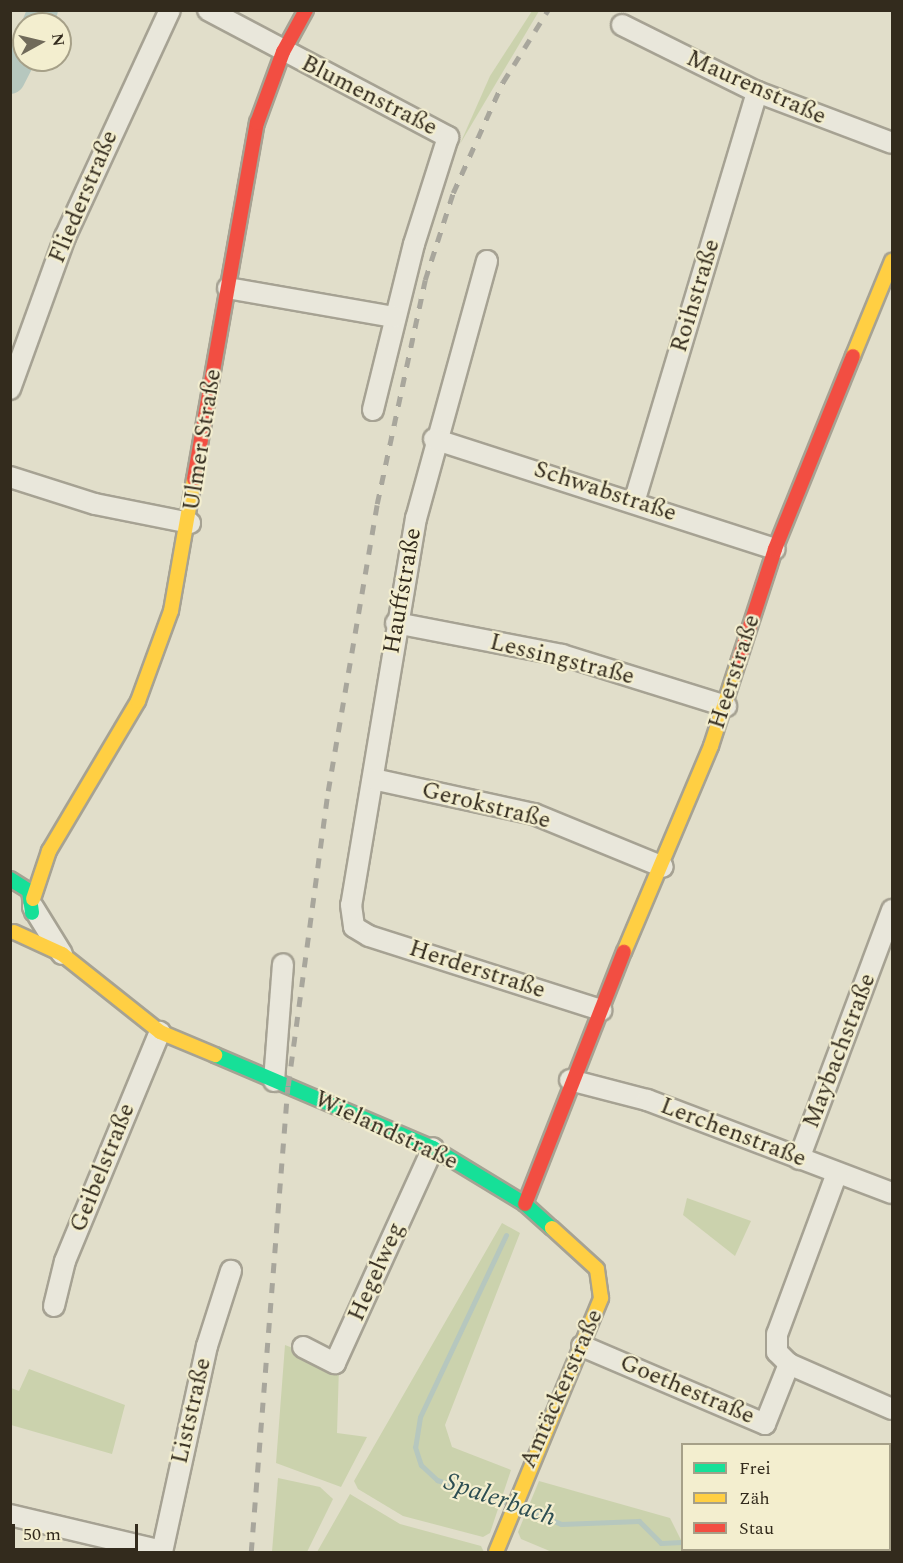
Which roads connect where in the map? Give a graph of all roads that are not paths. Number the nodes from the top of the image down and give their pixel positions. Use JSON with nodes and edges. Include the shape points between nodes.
{"nodes":[{"id":1,"x":170,"y":10,"type":"edge"},
{"id":2,"x":208,"y":10,"type":"edge"},
{"id":3,"x":306,"y":10,"type":"edge"},
{"id":4,"x":622,"y":25,"type":"dead end"},
{"id":5,"x":283,"y":52,"type":"junction"},
{"id":6,"x":757,"y":92,"type":"junction"},
{"id":7,"x":892,"y":143,"type":"edge"},
{"id":8,"x":487,"y":261,"type":"dead end"},
{"id":9,"x":892,"y":261,"type":"edge"},
{"id":10,"x":228,"y":288,"type":"junction"},
{"id":11,"x":395,"y":317,"type":"junction"},
{"id":12,"x":10,"y":389,"type":"edge"},
{"id":13,"x":373,"y":410,"type":"dead end"},
{"id":14,"x":434,"y":439,"type":"junction"},
{"id":15,"x":10,"y":477,"type":"edge"},
{"id":16,"x":635,"y":499,"type":"junction"},
{"id":17,"x":190,"y":523,"type":"junction"},
{"id":18,"x":775,"y":549,"type":"junction"},
{"id":19,"x":396,"y":623,"type":"junction"},
{"id":20,"x":726,"y":706,"type":"junction"},
{"id":21,"x":373,"y":779,"type":"junction"},
{"id":22,"x":49,"y":851,"type":"junction"},
{"id":23,"x":663,"y":867,"type":"junction"},
{"id":24,"x":10,"y":878,"type":"edge"},
{"id":25,"x":33,"y":903,"type":"junction"},
{"id":26,"x":892,"y":910,"type":"edge"},
{"id":27,"x":354,"y":927,"type":"joint"},
{"id":28,"x":12,"y":932,"type":"edge"},
{"id":29,"x":62,"y":954,"type":"junction"},
{"id":30,"x":283,"y":964,"type":"dead end"},
{"id":31,"x":601,"y":1010,"type":"junction"},
{"id":32,"x":160,"y":1032,"type":"junction"},
{"id":33,"x":570,"y":1080,"type":"junction"},
{"id":34,"x":274,"y":1081,"type":"junction"},
{"id":35,"x":433,"y":1148,"type":"junction"},
{"id":36,"x":799,"y":1159,"type":"junction"},
{"id":37,"x":837,"y":1173,"type":"junction"},
{"id":38,"x":892,"y":1193,"type":"edge"},
{"id":39,"x":525,"y":1204,"type":"junction"},
{"id":40,"x":231,"y":1271,"type":"dead end"},
{"id":41,"x":54,"y":1306,"type":"dead end"},
{"id":42,"x":582,"y":1346,"type":"junction"},
{"id":43,"x":303,"y":1347,"type":"dead end"},
{"id":44,"x":789,"y":1364,"type":"junction"},
{"id":45,"x":892,"y":1409,"type":"edge"},
{"id":46,"x":10,"y":1515,"type":"edge"},
{"id":47,"x":162,"y":1552,"type":"edge"},
{"id":48,"x":496,"y":1552,"type":"edge"}],
"edges":[{"from":1,"to":12,"type":"street","name":"Fliederstraße","via":[[65,237]]},
{"from":2,"to":5,"type":"street"},
{"from":3,"to":5,"type":"street","name":"Ulmer Straße"},
{"from":4,"to":6,"type":"street","name":"Maurenstraße"},
{"from":5,"to":10,"type":"street","name":"Ulmer Straße","via":[[257,123]]},
{"from":5,"to":11,"type":"street","name":"Blumenstraße","via":[[448,137]]},
{"from":6,"to":7,"type":"street","name":"Maurenstraße"},
{"from":6,"to":16,"type":"street","name":"Roihstraße"},
{"from":8,"to":14,"type":"street","name":"Hauffstraße"},
{"from":9,"to":18,"type":"street","name":"Heerstraße"},
{"from":10,"to":11,"type":"street"},
{"from":10,"to":17,"type":"street","name":"Ulmer Straße"},
{"from":11,"to":13,"type":"street","name":"Blumenstraße"},
{"from":14,"to":16,"type":"street","name":"Schwabstraße"},
{"from":14,"to":19,"type":"street","name":"Hauffstraße"},
{"from":15,"to":17,"type":"street","via":[[95,504]]},
{"from":16,"to":18,"type":"street","name":"Schwabstraße"},
{"from":17,"to":22,"type":"street","name":"Ulmer Straße","via":[[171,611],[138,701]]},
{"from":18,"to":20,"type":"street","name":"Heerstraße"},
{"from":19,"to":20,"type":"street","name":"Lessingstraße","via":[[562,655]]},
{"from":19,"to":21,"type":"street","name":"Hauffstraße"},
{"from":20,"to":23,"type":"street","name":"Heerstraße"},
{"from":21,"to":23,"type":"street","name":"Gerokstraße","via":[[534,814]]},
{"from":21,"to":27,"type":"street","name":"Hauffstraße","via":[[351,904]]},
{"from":22,"to":24,"type":"street","name":"Ulmer Straße"},
{"from":22,"to":25,"type":"street","name":"Ulmer Straße"},
{"from":23,"to":31,"type":"street","name":"Heerstraße"},
{"from":24,"to":25,"type":"street","name":"Ulmer Straße","via":[[24,885]]},
{"from":25,"to":28,"type":"street","name":"Ulmer Straße","via":[[28,923]]},
{"from":25,"to":29,"type":"street","name":"Wielandstraße"},
{"from":26,"to":36,"type":"street","name":"Maybachstraße"},
{"from":27,"to":31,"type":"street","name":"Herderstraße","via":[[369,936]]},
{"from":28,"to":29,"type":"street","name":"Wielandstraße"},
{"from":29,"to":32,"type":"street","name":"Wielandstraße"},
{"from":30,"to":34,"type":"street"},
{"from":31,"to":33,"type":"street","name":"Heerstraße"},
{"from":32,"to":34,"type":"street","name":"Wielandstraße"},
{"from":32,"to":41,"type":"street","name":"Geibelstraße","via":[[65,1261]]},
{"from":33,"to":36,"type":"street","name":"Lerchenstraße","via":[[647,1100]]},
{"from":33,"to":39,"type":"street"},
{"from":34,"to":35,"type":"street","name":"Wielandstraße"},
{"from":35,"to":39,"type":"street","name":"Wielandstraße"},
{"from":35,"to":43,"type":"street","name":"Hegelweg","via":[[335,1363]]},
{"from":36,"to":37,"type":"street","name":"Lerchenstraße"},
{"from":37,"to":38,"type":"street","name":"Lerchenstraße"},
{"from":37,"to":44,"type":"street","via":[[777,1334],[777,1352]]},
{"from":39,"to":42,"type":"street","name":"Amtäckerstraße","via":[[597,1269],[601,1298]]},
{"from":40,"to":47,"type":"street","name":"Liststraße","via":[[207,1346]]},
{"from":42,"to":44,"type":"street","name":"Goethestraße","via":[[765,1424]]},
{"from":42,"to":48,"type":"street","name":"Amtäckerstraße","via":[[516,1494]]},
{"from":44,"to":45,"type":"street"},
{"from":46,"to":47,"type":"street"}]}
